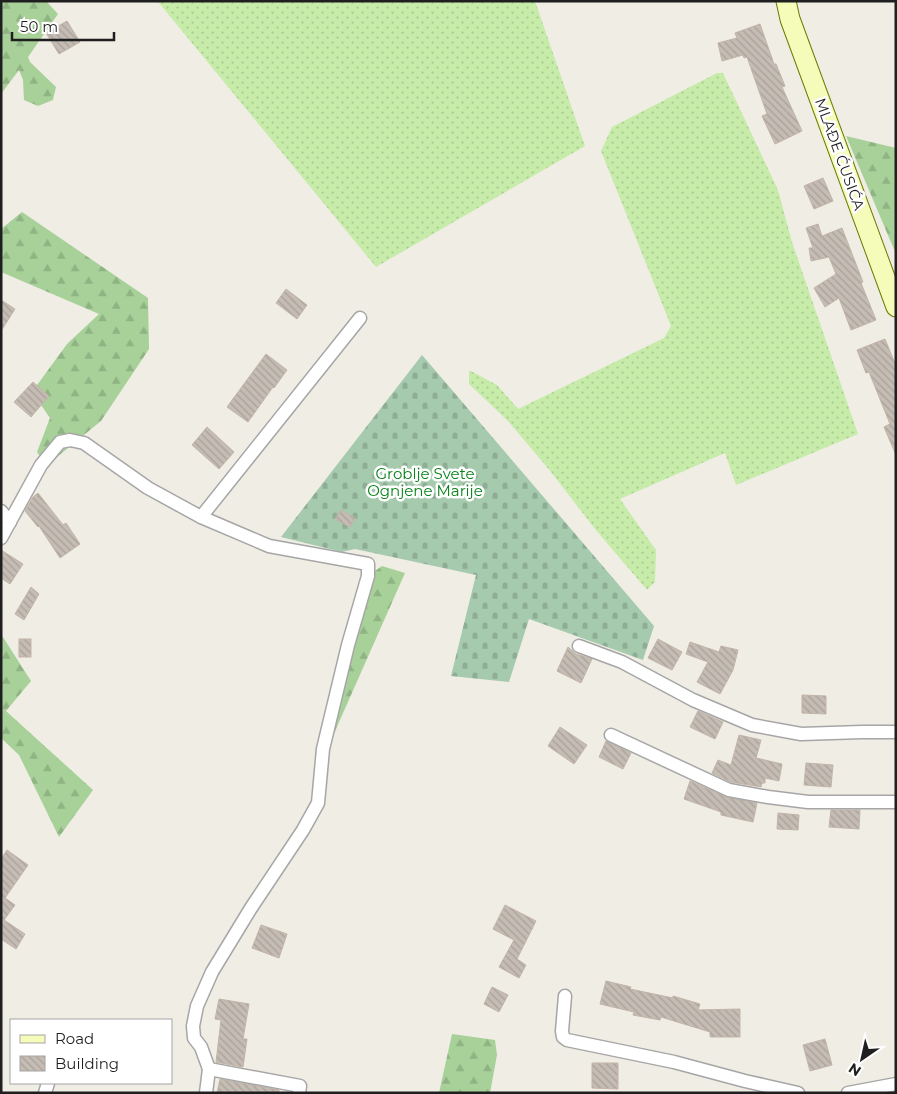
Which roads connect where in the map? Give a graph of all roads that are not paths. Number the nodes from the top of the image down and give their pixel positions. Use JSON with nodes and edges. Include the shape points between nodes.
{"nodes":[{"id":1,"x":786,"y":1,"type":"edge"},
{"id":2,"x":896,"y":307,"type":"edge"},
{"id":3,"x":360,"y":318,"type":"dead end"},
{"id":4,"x":1,"y":511,"type":"edge"},
{"id":5,"x":201,"y":517,"type":"junction"},
{"id":6,"x":10,"y":522,"type":"junction"},
{"id":7,"x":1,"y":538,"type":"edge"},
{"id":8,"x":579,"y":646,"type":"dead end"},
{"id":9,"x":896,"y":732,"type":"edge"},
{"id":10,"x":611,"y":735,"type":"dead end"},
{"id":11,"x":896,"y":802,"type":"edge"},
{"id":12,"x":565,"y":996,"type":"dead end"},
{"id":13,"x":209,"y":1069,"type":"junction"},
{"id":14,"x":896,"y":1084,"type":"edge"},
{"id":15,"x":206,"y":1093,"type":"edge"},
{"id":16,"x":299,"y":1093,"type":"edge"},
{"id":17,"x":798,"y":1093,"type":"edge"},
{"id":18,"x":848,"y":1093,"type":"edge"}],
"edges":[{"from":1,"to":2,"type":"street","name":"MLAĐE ĆUSIĆA"},
{"from":3,"to":5,"type":"street"},
{"from":4,"to":6,"type":"street"},
{"from":5,"to":6,"type":"street","via":[[148,488],[84,443],[70,440],[60,442],[41,465]]},
{"from":5,"to":13,"type":"street","via":[[269,546],[368,564],[368,576],[323,749],[318,803],[212,972],[197,1006],[194,1038]]},
{"from":6,"to":7,"type":"street"},
{"from":8,"to":9,"type":"street","via":[[622,662],[693,700],[752,725],[801,734]]},
{"from":10,"to":11,"type":"street","via":[[729,790],[808,802]]},
{"from":12,"to":17,"type":"street","via":[[562,1031],[567,1040]]},
{"from":13,"to":15,"type":"street"},
{"from":13,"to":16,"type":"street","via":[[300,1086]]},
{"from":14,"to":18,"type":"street"}]}
